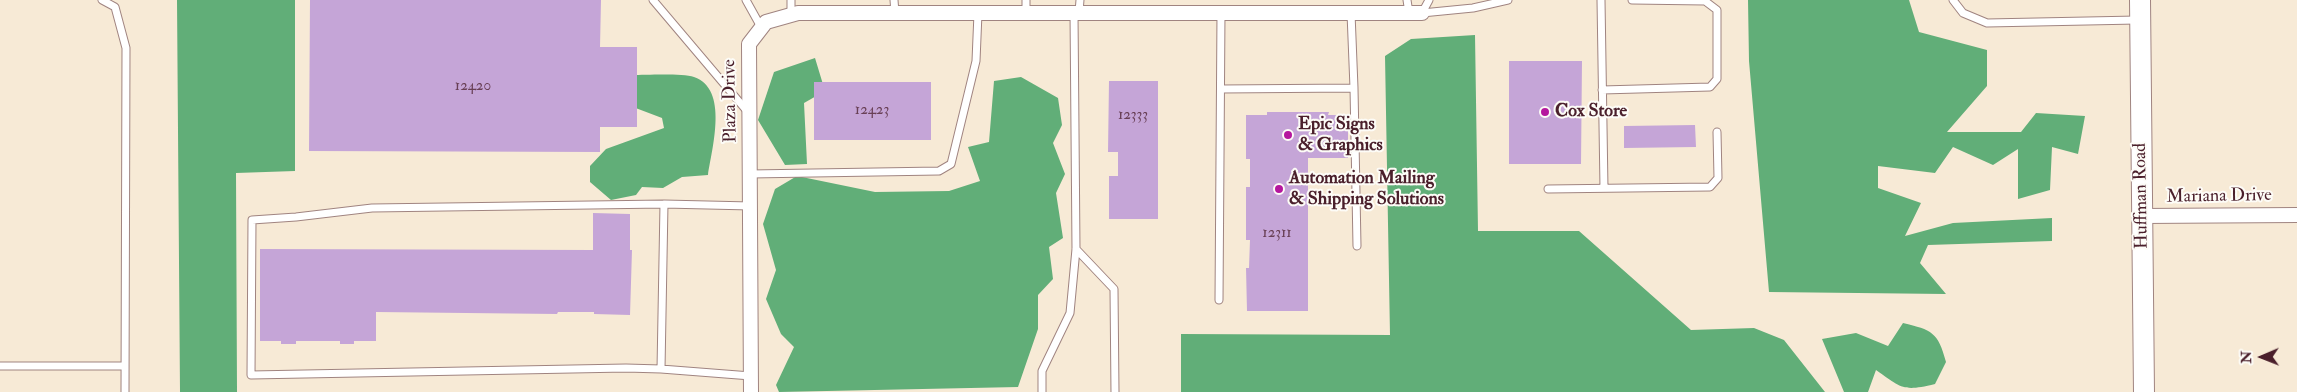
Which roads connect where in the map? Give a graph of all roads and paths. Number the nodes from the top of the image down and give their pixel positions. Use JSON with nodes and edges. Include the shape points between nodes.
{"nodes":[{"id":1,"x":102,"y":0,"type":"edge"},
{"id":2,"x":653,"y":0,"type":"edge"},
{"id":3,"x":746,"y":0,"type":"edge"},
{"id":4,"x":1429,"y":0,"type":"edge"},
{"id":5,"x":1508,"y":0,"type":"edge"},
{"id":6,"x":1600,"y":0,"type":"edge"},
{"id":7,"x":1632,"y":0,"type":"edge"},
{"id":8,"x":1953,"y":0,"type":"edge"},
{"id":9,"x":894,"y":6,"type":"edge"},
{"id":10,"x":1026,"y":6,"type":"edge"},
{"id":11,"x":791,"y":7,"type":"edge"},
{"id":12,"x":1078,"y":8,"type":"edge"},
{"id":13,"x":1413,"y":9,"type":"edge"},
{"id":14,"x":2140,"y":10,"type":"edge"},
{"id":15,"x":978,"y":12,"type":"junction"},
{"id":16,"x":1221,"y":13,"type":"junction"},
{"id":17,"x":1352,"y":13,"type":"junction"},
{"id":18,"x":761,"y":27,"type":"junction"},
{"id":19,"x":1354,"y":88,"type":"junction"},
{"id":20,"x":1221,"y":89,"type":"junction"},
{"id":21,"x":1602,"y":90,"type":"junction"},
{"id":22,"x":749,"y":113,"type":"junction"},
{"id":23,"x":1718,"y":132,"type":"dead end"},
{"id":24,"x":750,"y":174,"type":"junction"},
{"id":25,"x":1604,"y":188,"type":"junction"},
{"id":26,"x":1548,"y":189,"type":"dead end"},
{"id":27,"x":664,"y":204,"type":"junction"},
{"id":28,"x":750,"y":206,"type":"junction"},
{"id":29,"x":2297,"y":214,"type":"edge"},
{"id":30,"x":2142,"y":216,"type":"junction"},
{"id":31,"x":1357,"y":246,"type":"dead end"},
{"id":32,"x":1076,"y":249,"type":"junction"},
{"id":33,"x":1219,"y":300,"type":"dead end"},
{"id":34,"x":0,"y":366,"type":"edge"},
{"id":35,"x":125,"y":366,"type":"junction"},
{"id":36,"x":661,"y":369,"type":"junction"},
{"id":37,"x":751,"y":376,"type":"junction"},
{"id":38,"x":125,"y":392,"type":"edge"},
{"id":39,"x":751,"y":392,"type":"edge"},
{"id":40,"x":1042,"y":392,"type":"edge"},
{"id":41,"x":1115,"y":392,"type":"edge"},
{"id":42,"x":2144,"y":392,"type":"edge"}],
"edges":[{"from":1,"to":35,"type":"lane","via":[[115,7],[126,48]]},
{"from":2,"to":22,"type":"lane"},
{"from":3,"to":18,"type":"lane"},
{"from":4,"to":13,"type":"lane"},
{"from":5,"to":13,"type":"lane","via":[[1473,8]]},
{"from":6,"to":21,"type":"lane"},
{"from":7,"to":21,"type":"lane","via":[[1705,1],[1717,10],[1717,79],[1710,87]]},
{"from":8,"to":14,"type":"lane","via":[[1963,13],[1987,23]]},
{"from":9,"to":11,"type":"street"},
{"from":9,"to":15,"type":"street"},
{"from":10,"to":12,"type":"street"},
{"from":10,"to":15,"type":"street"},
{"from":11,"to":18,"type":"street"},
{"from":12,"to":16,"type":"street"},
{"from":12,"to":32,"type":"lane"},
{"from":13,"to":17,"type":"street"},
{"from":14,"to":30,"type":"street","name":"Huffman Road"},
{"from":15,"to":24,"type":"lane","via":[[976,61],[951,164],[939,171]]},
{"from":16,"to":17,"type":"street"},
{"from":16,"to":20,"type":"lane"},
{"from":17,"to":19,"type":"lane"},
{"from":18,"to":22,"type":"street","name":"Plaza Drive","via":[[749,44]]},
{"from":19,"to":20,"type":"lane"},
{"from":19,"to":31,"type":"lane"},
{"from":20,"to":33,"type":"lane"},
{"from":21,"to":25,"type":"lane"},
{"from":22,"to":24,"type":"street","name":"Plaza Drive"},
{"from":23,"to":25,"type":"lane","via":[[1718,178],[1710,187]]},
{"from":24,"to":28,"type":"street","name":"Plaza Drive"},
{"from":25,"to":26,"type":"lane"},
{"from":27,"to":28,"type":"lane"},
{"from":27,"to":36,"type":"lane"},
{"from":27,"to":36,"type":"lane","via":[[372,208],[252,220],[251,375]]},
{"from":28,"to":37,"type":"street","name":"Plaza Drive"},
{"from":29,"to":30,"type":"street","name":"Mariana Drive"},
{"from":30,"to":42,"type":"street","name":"Huffman Road"},
{"from":32,"to":40,"type":"lane","via":[[1070,313],[1042,372]]},
{"from":32,"to":41,"type":"lane","via":[[1114,290]]},
{"from":34,"to":35,"type":"lane"},
{"from":35,"to":38,"type":"lane"},
{"from":36,"to":37,"type":"lane"},
{"from":37,"to":39,"type":"street","name":"Plaza Drive"}]}
